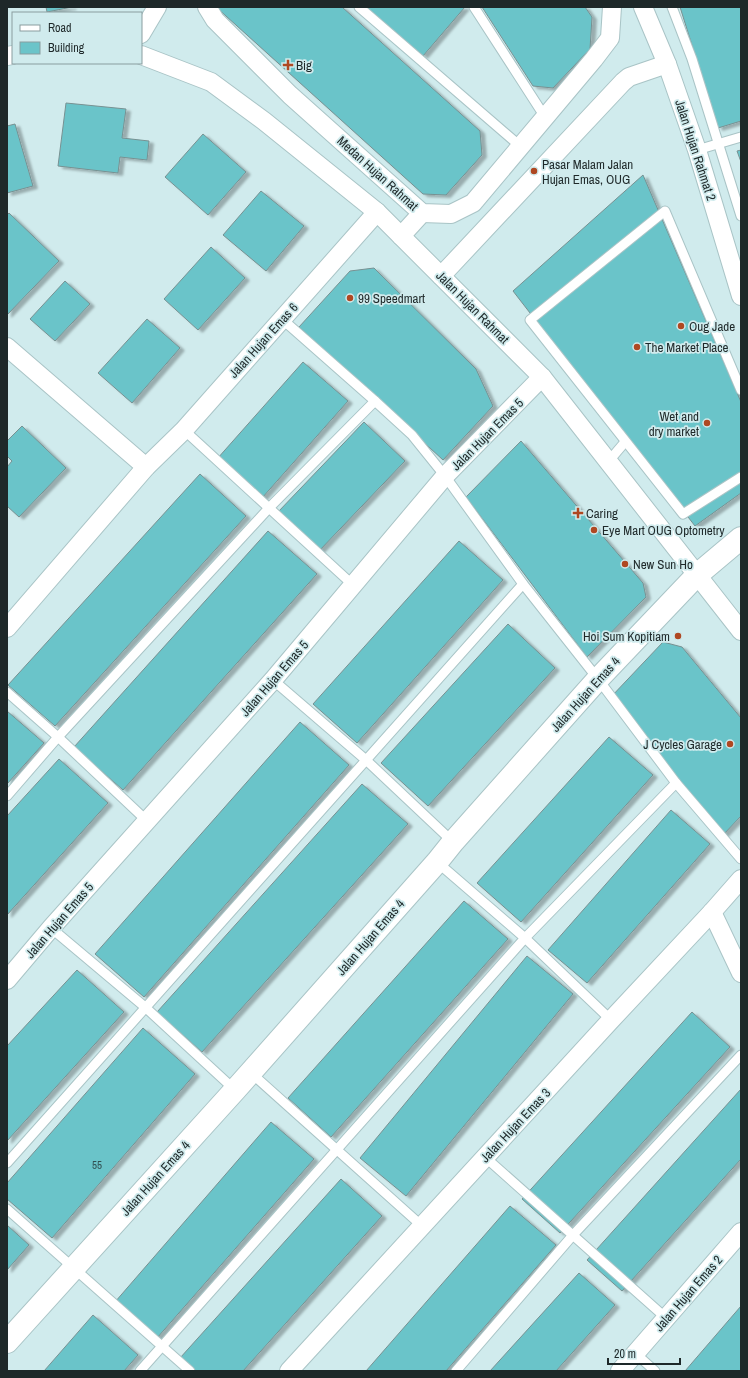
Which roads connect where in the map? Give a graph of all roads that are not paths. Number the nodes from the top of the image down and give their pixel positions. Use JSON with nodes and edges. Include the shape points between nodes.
{"nodes":[{"id":1,"x":157,"y":7,"type":"edge"},
{"id":2,"x":207,"y":7,"type":"edge"},
{"id":3,"x":359,"y":7,"type":"edge"},
{"id":4,"x":474,"y":7,"type":"edge"},
{"id":5,"x":612,"y":7,"type":"edge"},
{"id":6,"x":643,"y":7,"type":"edge"},
{"id":7,"x":672,"y":7,"type":"edge"},
{"id":8,"x":142,"y":32,"type":"edge"},
{"id":9,"x":142,"y":54,"type":"edge"},
{"id":10,"x":667,"y":64,"type":"junction"},
{"id":11,"x":545,"y":117,"type":"junction"},
{"id":12,"x":741,"y":137,"type":"edge"},
{"id":13,"x":717,"y":144,"type":"junction"},
{"id":14,"x":520,"y":146,"type":"junction"},
{"id":15,"x":697,"y":150,"type":"junction"},
{"id":16,"x":377,"y":212,"type":"junction"},
{"id":17,"x":422,"y":213,"type":"junction"},
{"id":18,"x":741,"y":216,"type":"edge"},
{"id":19,"x":402,"y":236,"type":"junction"},
{"id":20,"x":441,"y":276,"type":"junction"},
{"id":21,"x":741,"y":296,"type":"edge"},
{"id":22,"x":282,"y":319,"type":"junction"},
{"id":23,"x":7,"y":347,"type":"edge"},
{"id":24,"x":542,"y":377,"type":"junction"},
{"id":25,"x":740,"y":384,"type":"edge"},
{"id":26,"x":375,"y":401,"type":"junction"},
{"id":27,"x":184,"y":430,"type":"junction"},
{"id":28,"x":625,"y":442,"type":"junction"},
{"id":29,"x":608,"y":462,"type":"junction"},
{"id":30,"x":146,"y":467,"type":"junction"},
{"id":31,"x":445,"y":476,"type":"junction"},
{"id":32,"x":741,"y":476,"type":"edge"},
{"id":33,"x":269,"y":508,"type":"junction"},
{"id":34,"x":741,"y":538,"type":"edge"},
{"id":35,"x":696,"y":574,"type":"junction"},
{"id":36,"x":523,"y":584,"type":"junction"},
{"id":37,"x":353,"y":585,"type":"junction"},
{"id":38,"x":7,"y":628,"type":"edge"},
{"id":39,"x":741,"y":631,"type":"edge"},
{"id":40,"x":598,"y":679,"type":"junction"},
{"id":41,"x":273,"y":680,"type":"junction"},
{"id":42,"x":7,"y":692,"type":"edge"},
{"id":43,"x":58,"y":737,"type":"junction"},
{"id":44,"x":366,"y":760,"type":"junction"},
{"id":45,"x":676,"y":783,"type":"junction"},
{"id":46,"x":7,"y":796,"type":"edge"},
{"id":47,"x":147,"y":821,"type":"junction"},
{"id":48,"x":453,"y":842,"type":"junction"},
{"id":49,"x":741,"y":859,"type":"edge"},
{"id":50,"x":437,"y":862,"type":"junction"},
{"id":51,"x":741,"y":879,"type":"edge"},
{"id":52,"x":712,"y":912,"type":"junction"},
{"id":53,"x":52,"y":928,"type":"junction"},
{"id":54,"x":525,"y":938,"type":"junction"},
{"id":55,"x":741,"y":973,"type":"edge"},
{"id":56,"x":7,"y":980,"type":"edge"},
{"id":57,"x":145,"y":1007,"type":"junction"},
{"id":58,"x":611,"y":1020,"type":"junction"},
{"id":59,"x":741,"y":1055,"type":"edge"},
{"id":60,"x":250,"y":1072,"type":"junction"},
{"id":61,"x":235,"y":1090,"type":"junction"},
{"id":62,"x":336,"y":1150,"type":"junction"},
{"id":63,"x":485,"y":1157,"type":"junction"},
{"id":64,"x":7,"y":1163,"type":"edge"},
{"id":65,"x":7,"y":1209,"type":"edge"},
{"id":66,"x":422,"y":1226,"type":"junction"},
{"id":67,"x":741,"y":1232,"type":"edge"},
{"id":68,"x":573,"y":1235,"type":"junction"},
{"id":69,"x":73,"y":1268,"type":"junction"},
{"id":70,"x":666,"y":1318,"type":"junction"},
{"id":71,"x":7,"y":1342,"type":"edge"},
{"id":72,"x":162,"y":1346,"type":"junction"},
{"id":73,"x":635,"y":1353,"type":"junction"},
{"id":74,"x":140,"y":1371,"type":"edge"},
{"id":75,"x":190,"y":1371,"type":"edge"},
{"id":76,"x":289,"y":1371,"type":"edge"},
{"id":77,"x":456,"y":1371,"type":"edge"},
{"id":78,"x":620,"y":1371,"type":"edge"},
{"id":79,"x":655,"y":1371,"type":"edge"}],
"edges":[{"from":1,"to":8,"type":"street"},
{"from":2,"to":17,"type":"street","name":"Medan Hujan Rahmat","via":[[215,20],[290,94]]},
{"from":3,"to":14,"type":"lane"},
{"from":4,"to":11,"type":"lane"},
{"from":5,"to":11,"type":"street","name":"Medan Hujan Rahmat","via":[[610,38]]},
{"from":6,"to":10,"type":"street","name":"Jalan Hujan Rahmat 2"},
{"from":7,"to":13,"type":"lane","via":[[692,59]]},
{"from":9,"to":16,"type":"street","name":"Jalan Hujan Rahmat","via":[[211,82]]},
{"from":10,"to":15,"type":"street","name":"Jalan Hujan Rahmat 2"},
{"from":10,"to":20,"type":"street","via":[[629,77],[623,82]]},
{"from":11,"to":14,"type":"street","name":"Medan Hujan Rahmat"},
{"from":12,"to":13,"type":"lane"},
{"from":13,"to":15,"type":"lane"},
{"from":13,"to":18,"type":"lane"},
{"from":14,"to":17,"type":"street","name":"Medan Hujan Rahmat","via":[[473,203],[451,214]]},
{"from":15,"to":21,"type":"street","name":"Jalan Hujan Rahmat 2"},
{"from":16,"to":19,"type":"street","name":"Jalan Hujan Rahmat"},
{"from":16,"to":22,"type":"street","name":"Jalan Hujan Emas 6"},
{"from":17,"to":19,"type":"street"},
{"from":19,"to":20,"type":"street","name":"Jalan Hujan Rahmat"},
{"from":20,"to":24,"type":"street","name":"Jalan Hujan Rahmat"},
{"from":22,"to":26,"type":"lane"},
{"from":22,"to":27,"type":"street","name":"Jalan Hujan Emas 6"},
{"from":23,"to":30,"type":"street"},
{"from":24,"to":29,"type":"street","name":"Jalan Hujan Rahmat"},
{"from":24,"to":31,"type":"street","name":"Jalan Hujan Emas 5"},
{"from":25,"to":28,"type":"lane","via":[[665,211],[530,320]]},
{"from":26,"to":31,"type":"lane","via":[[412,435]]},
{"from":26,"to":33,"type":"lane"},
{"from":27,"to":30,"type":"street","name":"Jalan Hujan Emas 6"},
{"from":27,"to":33,"type":"lane"},
{"from":28,"to":29,"type":"lane"},
{"from":28,"to":32,"type":"lane","via":[[682,514]]},
{"from":29,"to":35,"type":"street","name":"Jalan Hujan Rahmat"},
{"from":30,"to":38,"type":"street","name":"Jalan Hujan Emas 6"},
{"from":31,"to":36,"type":"lane"},
{"from":31,"to":37,"type":"street","name":"Jalan Hujan Emas 5"},
{"from":33,"to":37,"type":"lane"},
{"from":33,"to":43,"type":"lane"},
{"from":34,"to":35,"type":"street","name":"Jalan Hujan Emas 4"},
{"from":35,"to":39,"type":"street","name":"Jalan Hujan Rahmat"},
{"from":35,"to":40,"type":"street","name":"Jalan Hujan Emas 4"},
{"from":36,"to":40,"type":"lane"},
{"from":36,"to":44,"type":"lane"},
{"from":37,"to":41,"type":"street","name":"Jalan Hujan Emas 5"},
{"from":40,"to":45,"type":"lane"},
{"from":40,"to":48,"type":"street","name":"Jalan Hujan Emas 4"},
{"from":41,"to":44,"type":"lane"},
{"from":41,"to":47,"type":"street","name":"Jalan Hujan Emas 5"},
{"from":42,"to":43,"type":"lane"},
{"from":43,"to":46,"type":"lane"},
{"from":43,"to":47,"type":"lane"},
{"from":44,"to":48,"type":"lane"},
{"from":44,"to":57,"type":"lane"},
{"from":45,"to":49,"type":"lane"},
{"from":45,"to":54,"type":"lane"},
{"from":47,"to":53,"type":"street","name":"Jalan Hujan Emas 5"},
{"from":48,"to":50,"type":"street","name":"Jalan Hujan Emas 4"},
{"from":50,"to":54,"type":"lane"},
{"from":50,"to":60,"type":"street","name":"Jalan Hujan Emas 4"},
{"from":51,"to":52,"type":"street","name":"Jalan Hujan Emas 3"},
{"from":52,"to":55,"type":"street"},
{"from":52,"to":58,"type":"street","name":"Jalan Hujan Emas 3"},
{"from":53,"to":56,"type":"street","name":"Jalan Hujan Emas 5"},
{"from":53,"to":57,"type":"lane"},
{"from":54,"to":58,"type":"lane"},
{"from":54,"to":62,"type":"lane"},
{"from":57,"to":61,"type":"lane"},
{"from":57,"to":64,"type":"lane"},
{"from":58,"to":63,"type":"street","name":"Jalan Hujan Emas 3"},
{"from":59,"to":68,"type":"lane"},
{"from":60,"to":61,"type":"street","name":"Jalan Hujan Emas 4"},
{"from":60,"to":62,"type":"lane"},
{"from":61,"to":69,"type":"street","name":"Jalan Hujan Emas 4"},
{"from":62,"to":66,"type":"lane"},
{"from":62,"to":72,"type":"lane"},
{"from":63,"to":66,"type":"street","name":"Jalan Hujan Emas 3"},
{"from":63,"to":68,"type":"lane"},
{"from":65,"to":69,"type":"lane"},
{"from":66,"to":76,"type":"street","name":"Jalan Hujan Emas 3"},
{"from":67,"to":70,"type":"street","name":"Jalan Hujan Emas 2"},
{"from":68,"to":70,"type":"lane"},
{"from":68,"to":77,"type":"lane"},
{"from":69,"to":71,"type":"street","name":"Jalan Hujan Emas 4"},
{"from":69,"to":72,"type":"lane"},
{"from":70,"to":73,"type":"street","name":"Jalan Hujan Emas 2"},
{"from":72,"to":74,"type":"lane"},
{"from":72,"to":75,"type":"lane"},
{"from":73,"to":78,"type":"street","name":"Jalan Hujan Emas 2"},
{"from":73,"to":79,"type":"lane"}]}
